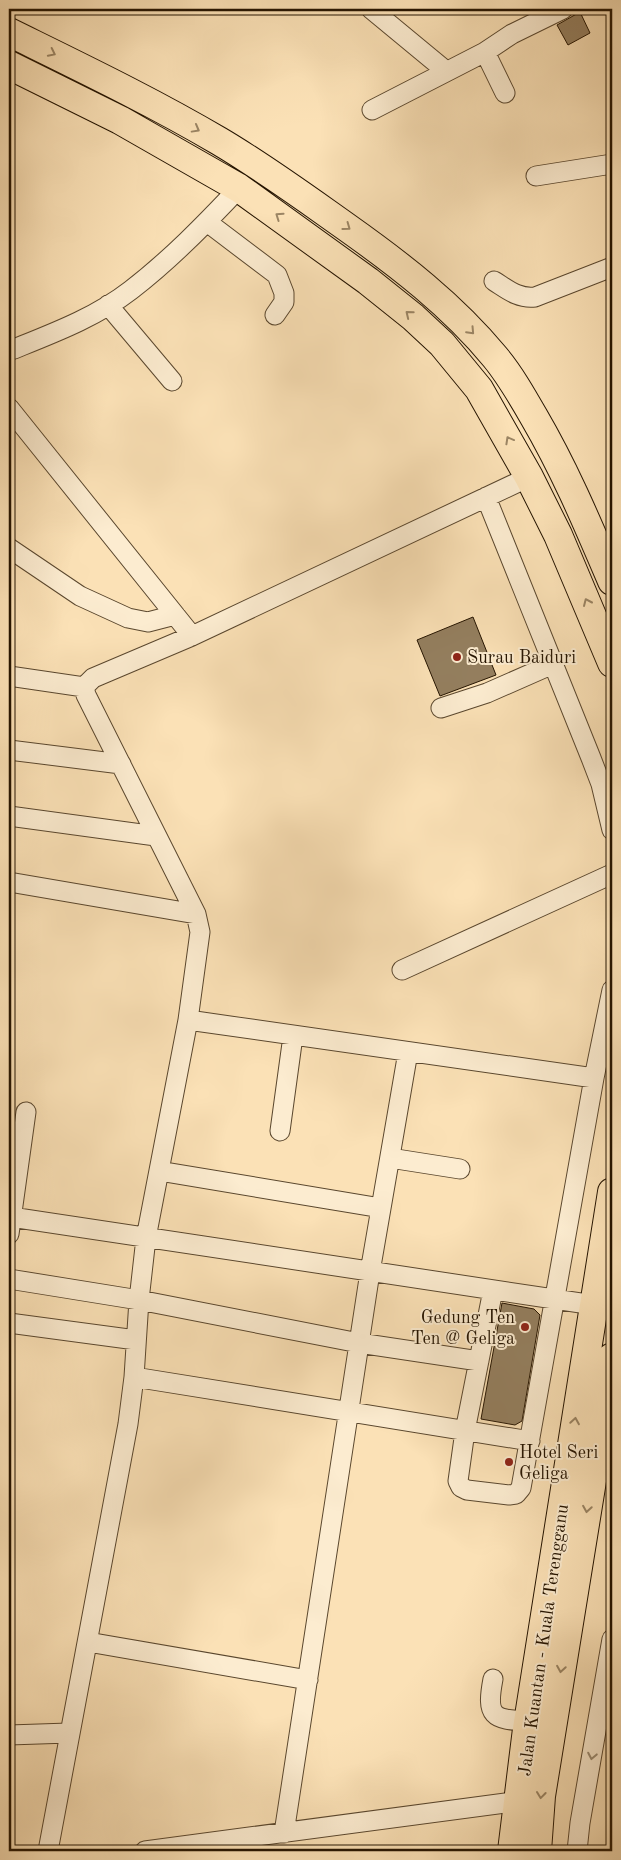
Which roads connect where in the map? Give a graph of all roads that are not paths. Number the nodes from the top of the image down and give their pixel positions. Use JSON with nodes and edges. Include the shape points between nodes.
{"nodes":[{"id":1,"x":371,"y":9,"type":"edge"},
{"id":2,"x":563,"y":9,"type":"edge"},
{"id":3,"x":9,"y":32,"type":"edge"},
{"id":4,"x":485,"y":52,"type":"junction"},
{"id":5,"x":9,"y":65,"type":"edge"},
{"id":6,"x":446,"y":71,"type":"junction"},
{"id":7,"x":505,"y":93,"type":"dead end"},
{"id":8,"x":372,"y":110,"type":"dead end"},
{"id":9,"x":612,"y":164,"type":"edge"},
{"id":10,"x":536,"y":176,"type":"dead end"},
{"id":11,"x":239,"y":188,"type":"junction"},
{"id":12,"x":207,"y":222,"type":"junction"},
{"id":13,"x":612,"y":267,"type":"edge"},
{"id":14,"x":494,"y":281,"type":"dead end"},
{"id":15,"x":108,"y":305,"type":"junction"},
{"id":16,"x":275,"y":314,"type":"dead end"},
{"id":17,"x":9,"y":350,"type":"edge"},
{"id":18,"x":172,"y":381,"type":"dead end"},
{"id":19,"x":9,"y":408,"type":"edge"},
{"id":20,"x":529,"y":477,"type":"junction"},
{"id":21,"x":486,"y":497,"type":"junction"},
{"id":22,"x":9,"y":548,"type":"edge"},
{"id":23,"x":612,"y":581,"type":"edge"},
{"id":24,"x":175,"y":615,"type":"junction"},
{"id":25,"x":192,"y":636,"type":"junction"},
{"id":26,"x":612,"y":663,"type":"edge"},
{"id":27,"x":553,"y":664,"type":"junction"},
{"id":28,"x":9,"y":676,"type":"edge"},
{"id":29,"x":84,"y":687,"type":"junction"},
{"id":30,"x":441,"y":708,"type":"dead end"},
{"id":31,"x":9,"y":750,"type":"edge"},
{"id":32,"x":121,"y":764,"type":"junction"},
{"id":33,"x":9,"y":816,"type":"edge"},
{"id":34,"x":612,"y":830,"type":"edge"},
{"id":35,"x":156,"y":836,"type":"junction"},
{"id":36,"x":612,"y":874,"type":"edge"},
{"id":37,"x":9,"y":882,"type":"edge"},
{"id":38,"x":196,"y":914,"type":"junction"},
{"id":39,"x":402,"y":970,"type":"dead end"},
{"id":40,"x":612,"y":990,"type":"edge"},
{"id":41,"x":188,"y":1020,"type":"junction"},
{"id":42,"x":293,"y":1036,"type":"junction"},
{"id":43,"x":408,"y":1052,"type":"junction"},
{"id":44,"x":594,"y":1078,"type":"junction"},
{"id":45,"x":26,"y":1112,"type":"dead end"},
{"id":46,"x":280,"y":1131,"type":"dead end"},
{"id":47,"x":390,"y":1158,"type":"junction"},
{"id":48,"x":460,"y":1169,"type":"dead end"},
{"id":49,"x":160,"y":1172,"type":"junction"},
{"id":50,"x":612,"y":1192,"type":"edge"},
{"id":51,"x":381,"y":1208,"type":"junction"},
{"id":52,"x":10,"y":1226,"type":"edge"},
{"id":53,"x":146,"y":1238,"type":"junction"},
{"id":54,"x":370,"y":1272,"type":"junction"},
{"id":55,"x":9,"y":1279,"type":"edge"},
{"id":56,"x":493,"y":1290,"type":"junction"},
{"id":57,"x":554,"y":1299,"type":"junction"},
{"id":58,"x":139,"y":1300,"type":"junction"},
{"id":59,"x":594,"y":1305,"type":"junction"},
{"id":60,"x":9,"y":1323,"type":"edge"},
{"id":61,"x":136,"y":1340,"type":"junction"},
{"id":62,"x":359,"y":1343,"type":"junction"},
{"id":63,"x":479,"y":1361,"type":"junction"},
{"id":64,"x":604,"y":1373,"type":"edge"},
{"id":65,"x":134,"y":1377,"type":"junction"},
{"id":66,"x":349,"y":1412,"type":"junction"},
{"id":67,"x":466,"y":1432,"type":"junction"},
{"id":68,"x":530,"y":1441,"type":"junction"},
{"id":69,"x":612,"y":1638,"type":"edge"},
{"id":70,"x":88,"y":1642,"type":"junction"},
{"id":71,"x":493,"y":1679,"type":"dead end"},
{"id":72,"x":308,"y":1680,"type":"junction"},
{"id":73,"x":528,"y":1721,"type":"junction"},
{"id":74,"x":605,"y":1727,"type":"edge"},
{"id":75,"x":69,"y":1733,"type":"junction"},
{"id":76,"x":9,"y":1735,"type":"edge"},
{"id":77,"x":520,"y":1801,"type":"junction"},
{"id":78,"x":284,"y":1833,"type":"junction"},
{"id":79,"x":48,"y":1851,"type":"edge"},
{"id":80,"x":145,"y":1851,"type":"edge"},
{"id":81,"x":512,"y":1851,"type":"edge"},
{"id":82,"x":537,"y":1851,"type":"edge"},
{"id":83,"x":577,"y":1851,"type":"edge"}],
"edges":[{"from":1,"to":6,"type":"street"},
{"from":2,"to":4,"type":"street","via":[[512,34]]},
{"from":3,"to":23,"type":"highway","one_way":true,"via":[[127,90],[220,142],[382,252],[441,300],[496,358],[520,392],[572,488]]},
{"from":4,"to":6,"type":"street"},
{"from":4,"to":7,"type":"street"},
{"from":5,"to":11,"type":"highway","via":[[120,120]]},
{"from":6,"to":8,"type":"street"},
{"from":9,"to":10,"type":"street"},
{"from":11,"to":12,"type":"street"},
{"from":20,"to":11,"type":"highway","one_way":true,"via":[[479,389],[442,344],[368,281]]},
{"from":12,"to":15,"type":"street","via":[[130,290]]},
{"from":12,"to":16,"type":"street","via":[[277,276],[284,302]]},
{"from":13,"to":14,"type":"street","via":[[535,297],[516,295]]},
{"from":15,"to":17,"type":"street","via":[[56,333]]},
{"from":15,"to":18,"type":"street"},
{"from":19,"to":24,"type":"street"},
{"from":20,"to":21,"type":"street"},
{"from":26,"to":20,"type":"highway","one_way":true,"via":[[558,535]]},
{"from":21,"to":25,"type":"street"},
{"from":21,"to":27,"type":"street"},
{"from":22,"to":24,"type":"street","via":[[80,596],[128,618],[148,622]]},
{"from":24,"to":25,"type":"street"},
{"from":25,"to":29,"type":"street","via":[[93,678]]},
{"from":27,"to":30,"type":"street","via":[[487,693]]},
{"from":27,"to":34,"type":"street","via":[[601,784]]},
{"from":28,"to":29,"type":"street"},
{"from":29,"to":32,"type":"street"},
{"from":31,"to":32,"type":"street"},
{"from":32,"to":35,"type":"street"},
{"from":33,"to":35,"type":"street"},
{"from":35,"to":38,"type":"street"},
{"from":36,"to":39,"type":"street"},
{"from":37,"to":38,"type":"street"},
{"from":38,"to":41,"type":"street","via":[[200,932]]},
{"from":40,"to":44,"type":"street"},
{"from":41,"to":42,"type":"street"},
{"from":41,"to":49,"type":"street"},
{"from":42,"to":43,"type":"street"},
{"from":42,"to":46,"type":"street"},
{"from":43,"to":44,"type":"street"},
{"from":43,"to":47,"type":"street"},
{"from":44,"to":57,"type":"street"},
{"from":45,"to":52,"type":"street"},
{"from":47,"to":48,"type":"street"},
{"from":47,"to":51,"type":"street"},
{"from":49,"to":51,"type":"street"},
{"from":49,"to":53,"type":"street"},
{"from":50,"to":59,"type":"highway","name":"Jalan Kuantan - Kuala Terengganu"},
{"from":51,"to":54,"type":"street"},
{"from":52,"to":53,"type":"street"},
{"from":53,"to":54,"type":"street"},
{"from":53,"to":58,"type":"street"},
{"from":54,"to":56,"type":"street"},
{"from":54,"to":62,"type":"street"},
{"from":55,"to":58,"type":"street"},
{"from":56,"to":57,"type":"street"},
{"from":56,"to":63,"type":"street"},
{"from":57,"to":59,"type":"street"},
{"from":57,"to":68,"type":"street"},
{"from":58,"to":61,"type":"street"},
{"from":58,"to":62,"type":"street"},
{"from":59,"to":64,"type":"highway","name":"Jalan Kuantan - Kuala Terengganu"},
{"from":60,"to":61,"type":"street"},
{"from":61,"to":65,"type":"street"},
{"from":62,"to":63,"type":"street"},
{"from":62,"to":66,"type":"street"},
{"from":63,"to":67,"type":"street"},
{"from":73,"to":64,"type":"highway","name":"Jalan Kuantan - Kuala Terengganu","one_way":true},
{"from":64,"to":82,"type":"highway","name":"Jalan Kuantan - Kuala Terengganu","one_way":true,"via":[[542,1786]]},
{"from":65,"to":66,"type":"street"},
{"from":65,"to":70,"type":"street"},
{"from":66,"to":67,"type":"street"},
{"from":66,"to":72,"type":"street"},
{"from":67,"to":68,"type":"street"},
{"from":67,"to":68,"type":"street","via":[[458,1481],[466,1490],[516,1494],[521,1488]]},
{"from":69,"to":74,"type":"street"},
{"from":70,"to":72,"type":"street"},
{"from":70,"to":75,"type":"street"},
{"from":71,"to":73,"type":"street","via":[[491,1709],[496,1717]]},
{"from":72,"to":78,"type":"street"},
{"from":73,"to":77,"type":"highway","name":"Jalan Kuantan - Kuala Terengganu"},
{"from":74,"to":83,"type":"street","one_way":true,"via":[[580,1823]]},
{"from":75,"to":76,"type":"street"},
{"from":75,"to":79,"type":"street"},
{"from":77,"to":78,"type":"street"},
{"from":77,"to":81,"type":"highway","name":"Jalan Kuantan - Kuala Terengganu"},
{"from":78,"to":80,"type":"street"}]}
